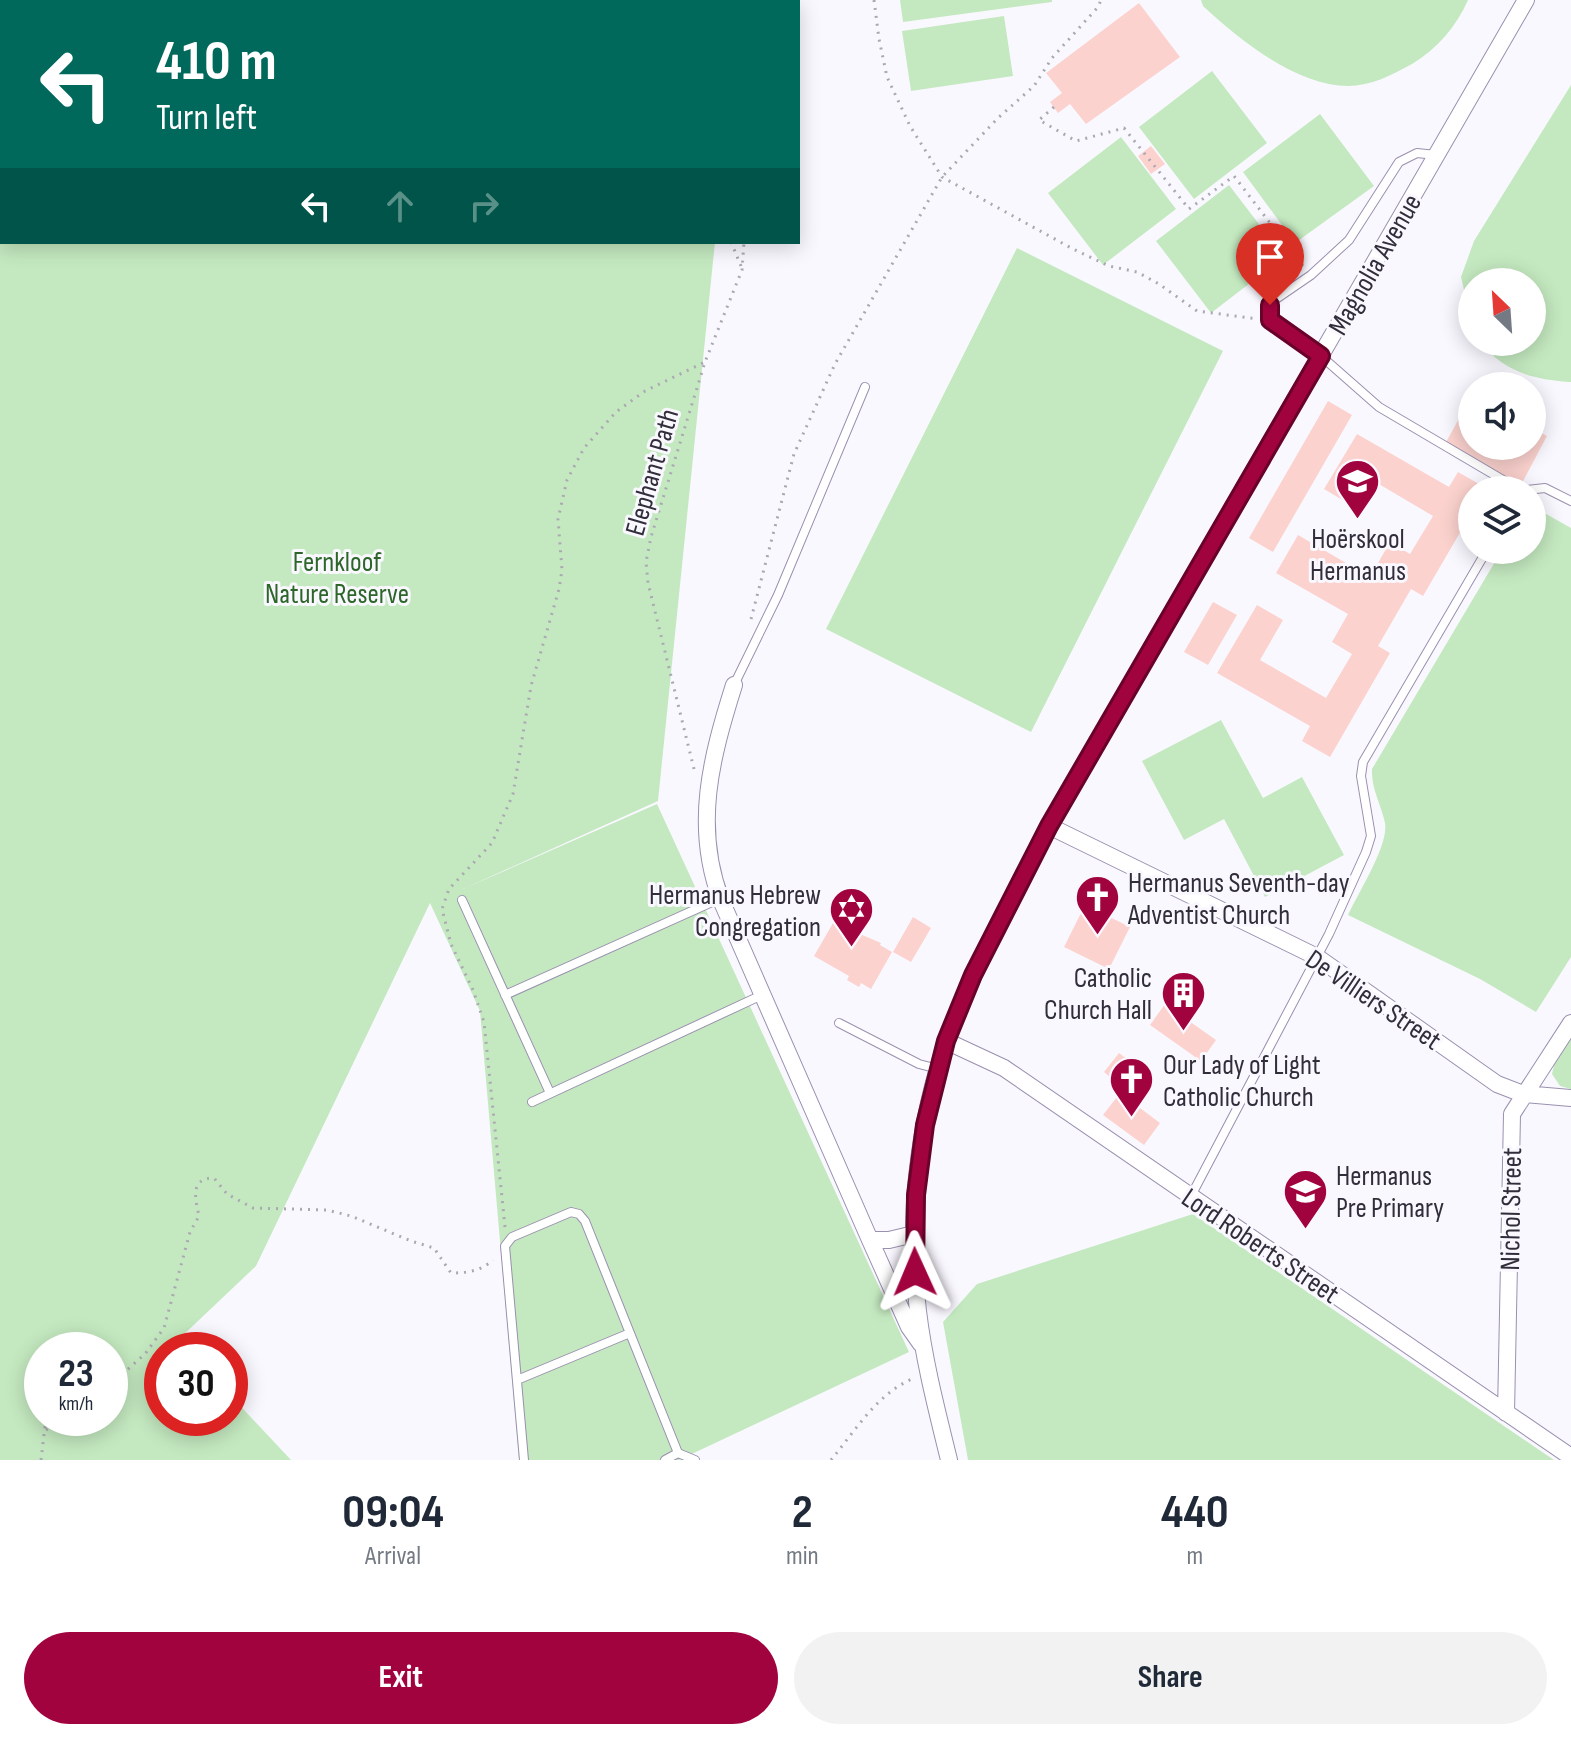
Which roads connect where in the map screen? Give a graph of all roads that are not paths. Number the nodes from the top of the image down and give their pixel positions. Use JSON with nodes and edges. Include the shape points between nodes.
{"nodes":[{"id":1,"x":1526,"y":0,"type":"edge"},
{"id":2,"x":1436,"y":155,"type":"junction"},
{"id":3,"x":1321,"y":356,"type":"junction"},
{"id":4,"x":865,"y":387,"type":"dead end"},
{"id":5,"x":1496,"y":476,"type":"edge"},
{"id":6,"x":1546,"y":488,"type":"edge"},
{"id":7,"x":1571,"y":501,"type":"edge"},
{"id":8,"x":1479,"y":564,"type":"edge"},
{"id":9,"x":734,"y":685,"type":"joint"},
{"id":10,"x":1049,"y":826,"type":"junction"},
{"id":11,"x":721,"y":898,"type":"junction"},
{"id":12,"x":462,"y":900,"type":"dead end"},
{"id":13,"x":1317,"y":957,"type":"junction"},
{"id":14,"x":505,"y":995,"type":"junction"},
{"id":15,"x":763,"y":995,"type":"junction"},
{"id":16,"x":839,"y":1023,"type":"dead end"},
{"id":17,"x":1571,"y":1023,"type":"edge"},
{"id":18,"x":946,"y":1041,"type":"junction"},
{"id":19,"x":938,"y":1069,"type":"junction"},
{"id":20,"x":550,"y":1093,"type":"junction"},
{"id":21,"x":1523,"y":1094,"type":"junction"},
{"id":22,"x":1571,"y":1098,"type":"edge"},
{"id":23,"x":532,"y":1102,"type":"dead end"},
{"id":24,"x":1190,"y":1197,"type":"junction"},
{"id":25,"x":914,"y":1234,"type":"junction"},
{"id":26,"x":870,"y":1240,"type":"junction"},
{"id":27,"x":630,"y":1333,"type":"junction"},
{"id":28,"x":924,"y":1348,"type":"junction"},
{"id":29,"x":517,"y":1380,"type":"junction"},
{"id":30,"x":1506,"y":1413,"type":"junction"},
{"id":31,"x":678,"y":1453,"type":"junction"},
{"id":32,"x":1571,"y":1457,"type":"edge"},
{"id":33,"x":524,"y":1460,"type":"edge"},
{"id":34,"x":665,"y":1460,"type":"edge"},
{"id":35,"x":695,"y":1460,"type":"edge"},
{"id":36,"x":949,"y":1460,"type":"edge"}],
"edges":[{"from":1,"to":2,"type":"street","name":"Magnolia Avenue"},
{"from":2,"to":3,"type":"street","name":"Magnolia Avenue"},
{"from":2,"to":3,"type":"lane","via":[[1417,153],[1399,162],[1349,240],[1273,301],[1270,320]]},
{"from":3,"to":5,"type":"lane","via":[[1379,407]]},
{"from":3,"to":10,"type":"street","name":"Magnolia Avenue"},
{"from":4,"to":9,"type":"lane","via":[[778,595]]},
{"from":6,"to":7,"type":"lane"},
{"from":8,"to":13,"type":"lane","via":[[1363,762],[1371,836]]},
{"from":9,"to":11,"type":"street","via":[[706,812],[708,856]]},
{"from":10,"to":13,"type":"street","name":"De Villiers Street"},
{"from":10,"to":18,"type":"street","name":"Magnolia Avenue","via":[[986,948]]},
{"from":11,"to":14,"type":"lane"},
{"from":11,"to":15,"type":"street"},
{"from":12,"to":14,"type":"lane"},
{"from":13,"to":21,"type":"street","name":"De Villiers Street","via":[[1497,1084]]},
{"from":13,"to":24,"type":"lane"},
{"from":14,"to":20,"type":"lane"},
{"from":15,"to":20,"type":"lane"},
{"from":15,"to":26,"type":"street"},
{"from":16,"to":19,"type":"lane"},
{"from":17,"to":21,"type":"street","name":"Nichol Street"},
{"from":18,"to":19,"type":"street","name":"Magnolia Avenue"},
{"from":18,"to":24,"type":"street","name":"Lord Roberts Street","via":[[1004,1068]]},
{"from":19,"to":25,"type":"street","name":"Magnolia Avenue","via":[[920,1157]]},
{"from":20,"to":23,"type":"lane"},
{"from":21,"to":22,"type":"street","name":"De Villiers Street"},
{"from":21,"to":30,"type":"street","name":"Nichol Street","via":[[1512,1114]]},
{"from":24,"to":30,"type":"street","name":"Lord Roberts Street"},
{"from":25,"to":26,"type":"street"},
{"from":25,"to":28,"type":"street","name":"Magnolia Avenue"},
{"from":26,"to":28,"type":"street","via":[[909,1327]]},
{"from":27,"to":29,"type":"lane"},
{"from":27,"to":29,"type":"lane","via":[[585,1221],[567,1213],[512,1237],[506,1246]]},
{"from":27,"to":31,"type":"lane"},
{"from":28,"to":36,"type":"street","name":"Magnolia Avenue"},
{"from":29,"to":33,"type":"lane"},
{"from":30,"to":32,"type":"street","name":"Lord Roberts Street"},
{"from":31,"to":34,"type":"lane"},
{"from":31,"to":35,"type":"lane"}]}
